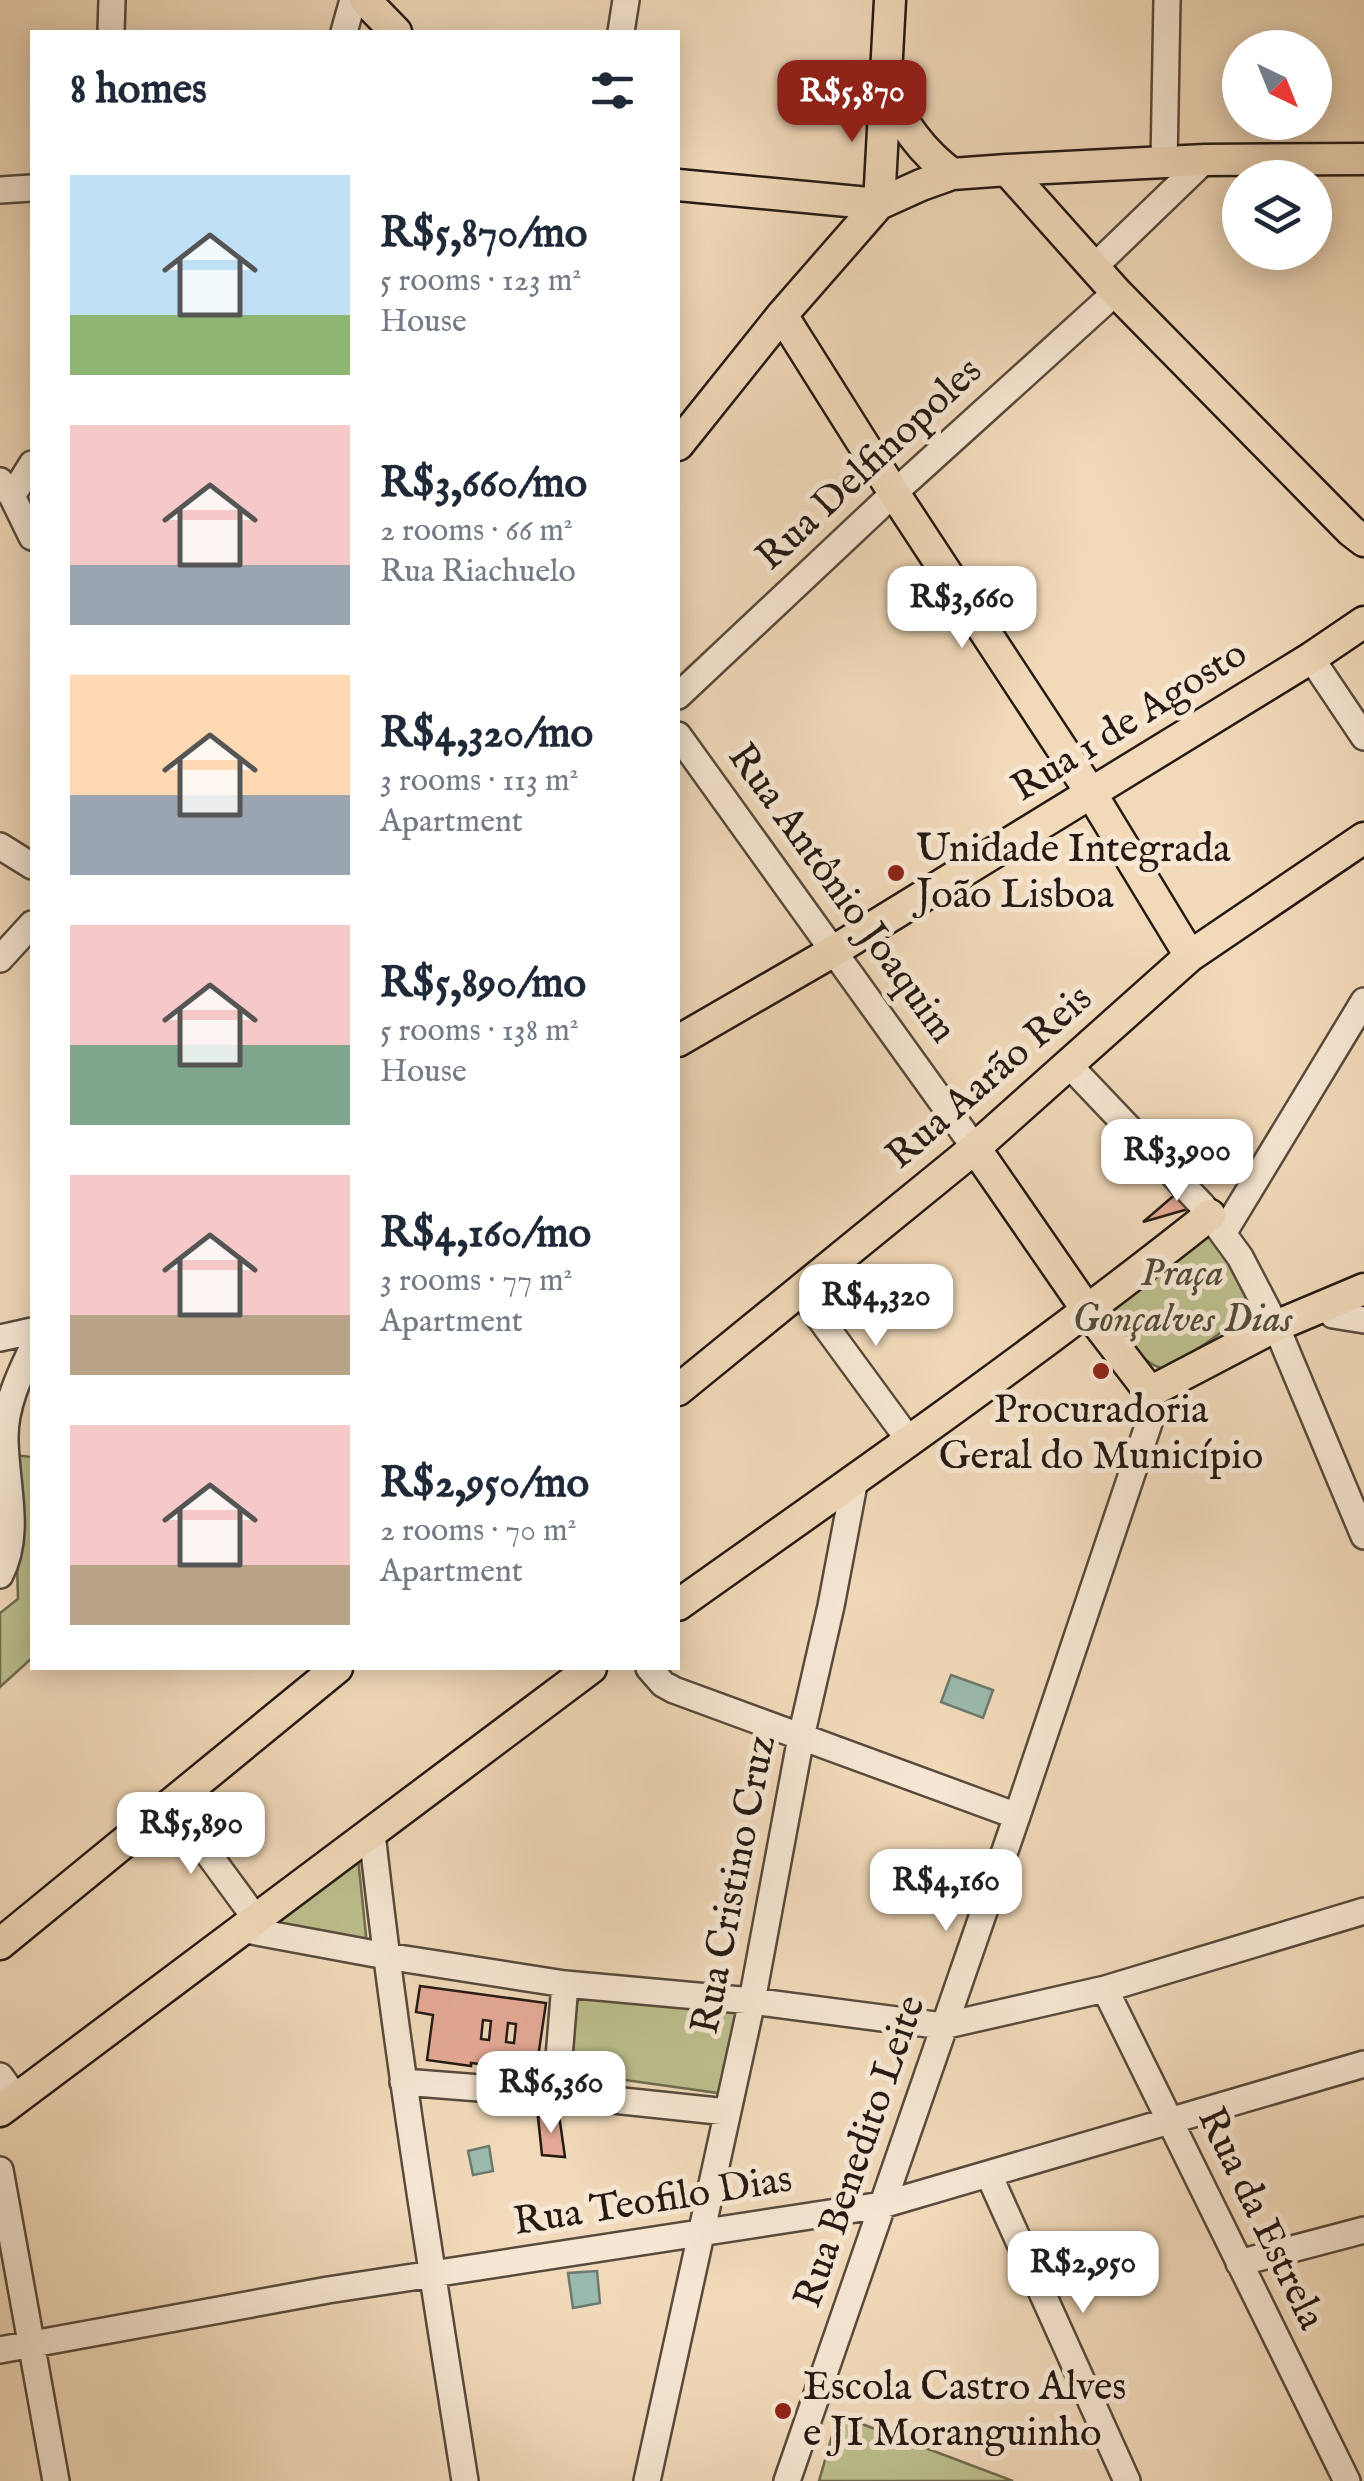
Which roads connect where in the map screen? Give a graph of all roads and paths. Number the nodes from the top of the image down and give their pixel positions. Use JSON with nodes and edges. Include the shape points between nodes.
{"nodes":[{"id":1,"x":112,"y":0,"type":"edge"},
{"id":2,"x":353,"y":0,"type":"edge"},
{"id":3,"x":365,"y":0,"type":"edge"},
{"id":4,"x":626,"y":0,"type":"edge"},
{"id":5,"x":890,"y":0,"type":"edge"},
{"id":6,"x":1166,"y":0,"type":"edge"},
{"id":7,"x":110,"y":30,"type":"edge"},
{"id":8,"x":345,"y":30,"type":"edge"},
{"id":9,"x":394,"y":30,"type":"edge"},
{"id":10,"x":621,"y":30,"type":"edge"},
{"id":11,"x":884,"y":88,"type":"junction"},
{"id":12,"x":1364,"y":159,"type":"edge"},
{"id":13,"x":1205,"y":160,"type":"junction"},
{"id":14,"x":1164,"y":162,"type":"junction"},
{"id":15,"x":1007,"y":170,"type":"junction"},
{"id":16,"x":952,"y":174,"type":"junction"},
{"id":17,"x":680,"y":185,"type":"edge"},
{"id":18,"x":30,"y":188,"type":"edge"},
{"id":19,"x":0,"y":190,"type":"edge"},
{"id":20,"x":879,"y":204,"type":"junction"},
{"id":21,"x":1094,"y":267,"type":"junction"},
{"id":22,"x":1116,"y":292,"type":"junction"},
{"id":23,"x":782,"y":315,"type":"junction"},
{"id":24,"x":680,"y":438,"type":"edge"},
{"id":25,"x":30,"y":466,"type":"edge"},
{"id":26,"x":6,"y":488,"type":"edge"},
{"id":27,"x":894,"y":493,"type":"junction"},
{"id":28,"x":30,"y":533,"type":"edge"},
{"id":29,"x":1360,"y":533,"type":"edge"},
{"id":30,"x":1364,"y":622,"type":"edge"},
{"id":31,"x":1311,"y":658,"type":"junction"},
{"id":32,"x":680,"y":694,"type":"edge"},
{"id":33,"x":1364,"y":736,"type":"edge"},
{"id":34,"x":680,"y":738,"type":"edge"},
{"id":35,"x":1091,"y":793,"type":"junction"},
{"id":36,"x":1364,"y":838,"type":"edge"},
{"id":37,"x":0,"y":846,"type":"edge"},
{"id":38,"x":30,"y":860,"type":"edge"},
{"id":39,"x":30,"y":926,"type":"edge"},
{"id":40,"x":832,"y":952,"type":"junction"},
{"id":41,"x":1190,"y":956,"type":"junction"},
{"id":42,"x":0,"y":959,"type":"edge"},
{"id":43,"x":1364,"y":1001,"type":"edge"},
{"id":44,"x":680,"y":1040,"type":"edge"},
{"id":45,"x":1069,"y":1064,"type":"junction"},
{"id":46,"x":975,"y":1148,"type":"junction"},
{"id":47,"x":1217,"y":1224,"type":"junction"},
{"id":48,"x":1364,"y":1289,"type":"edge"},
{"id":49,"x":799,"y":1290,"type":"junction"},
{"id":50,"x":1326,"y":1305,"type":"junction"},
{"id":51,"x":1087,"y":1310,"type":"junction"},
{"id":52,"x":1364,"y":1320,"type":"edge"},
{"id":53,"x":1276,"y":1326,"type":"junction"},
{"id":54,"x":0,"y":1327,"type":"edge"},
{"id":55,"x":30,"y":1336,"type":"edge"},
{"id":56,"x":30,"y":1337,"type":"edge"},
{"id":57,"x":0,"y":1338,"type":"edge"},
{"id":58,"x":30,"y":1343,"type":"edge"},
{"id":59,"x":680,"y":1388,"type":"edge"},
{"id":60,"x":1150,"y":1392,"type":"junction"},
{"id":61,"x":908,"y":1440,"type":"junction"},
{"id":62,"x":856,"y":1479,"type":"junction"},
{"id":63,"x":1364,"y":1536,"type":"edge"},
{"id":64,"x":0,"y":1575,"type":"edge"},
{"id":65,"x":680,"y":1604,"type":"edge"},
{"id":66,"x":331,"y":1670,"type":"edge"},
{"id":67,"x":588,"y":1670,"type":"edge"},
{"id":68,"x":650,"y":1670,"type":"edge"},
{"id":69,"x":802,"y":1737,"type":"junction"},
{"id":70,"x":172,"y":1803,"type":"junction"},
{"id":71,"x":1017,"y":1816,"type":"junction"},
{"id":72,"x":372,"y":1833,"type":"junction"},
{"id":73,"x":1364,"y":1911,"type":"edge"},
{"id":74,"x":249,"y":1924,"type":"junction"},
{"id":75,"x":0,"y":1944,"type":"edge"},
{"id":76,"x":386,"y":1956,"type":"junction"},
{"id":77,"x":565,"y":1984,"type":"junction"},
{"id":78,"x":1106,"y":1989,"type":"junction"},
{"id":79,"x":752,"y":2001,"type":"junction"},
{"id":80,"x":943,"y":2026,"type":"junction"},
{"id":81,"x":1364,"y":2064,"type":"edge"},
{"id":82,"x":403,"y":2082,"type":"junction"},
{"id":83,"x":556,"y":2094,"type":"junction"},
{"id":84,"x":6,"y":2095,"type":"edge"},
{"id":85,"x":727,"y":2112,"type":"junction"},
{"id":86,"x":1170,"y":2120,"type":"junction"},
{"id":87,"x":0,"y":2170,"type":"edge"},
{"id":88,"x":988,"y":2174,"type":"junction"},
{"id":89,"x":882,"y":2205,"type":"junction"},
{"id":90,"x":1364,"y":2230,"type":"edge"},
{"id":91,"x":701,"y":2232,"type":"junction"},
{"id":92,"x":1240,"y":2263,"type":"junction"},
{"id":93,"x":432,"y":2274,"type":"junction"},
{"id":94,"x":32,"y":2344,"type":"junction"},
{"id":95,"x":0,"y":2350,"type":"edge"},
{"id":96,"x":56,"y":2481,"type":"edge"},
{"id":97,"x":465,"y":2481,"type":"edge"},
{"id":98,"x":647,"y":2481,"type":"edge"},
{"id":99,"x":787,"y":2481,"type":"edge"},
{"id":100,"x":1127,"y":2481,"type":"edge"},
{"id":101,"x":1347,"y":2481,"type":"edge"}],
"edges":[{"from":1,"to":7,"type":"street"},
{"from":2,"to":8,"type":"street"},
{"from":3,"to":9,"type":"main road"},
{"from":4,"to":10,"type":"street"},
{"from":5,"to":11,"type":"main road"},
{"from":6,"to":14,"type":"street"},
{"from":11,"to":16,"type":"main road","via":[[920,146]]},
{"from":11,"to":20,"type":"main road"},
{"from":12,"to":13,"type":"main road"},
{"from":13,"to":14,"type":"main road"},
{"from":13,"to":21,"type":"street"},
{"from":14,"to":15,"type":"main road"},
{"from":15,"to":16,"type":"main road"},
{"from":15,"to":21,"type":"main road"},
{"from":16,"to":20,"type":"main road"},
{"from":17,"to":20,"type":"main road"},
{"from":18,"to":19,"type":"street"},
{"from":20,"to":23,"type":"main road"},
{"from":21,"to":22,"type":"main road"},
{"from":22,"to":27,"type":"street","name":"Rua Delfinopoles"},
{"from":22,"to":29,"type":"main road"},
{"from":23,"to":24,"type":"main road"},
{"from":23,"to":27,"type":"main road"},
{"from":25,"to":26,"type":"street"},
{"from":26,"to":28,"type":"street"},
{"from":27,"to":32,"type":"street","name":"Rua Delfinopoles"},
{"from":27,"to":35,"type":"main road"},
{"from":30,"to":31,"type":"main road","name":"Rua 1 de Agosto"},
{"from":31,"to":33,"type":"street"},
{"from":31,"to":35,"type":"main road","name":"Rua 1 de Agosto"},
{"from":34,"to":40,"type":"street","name":"Rua Antônio Joaquim"},
{"from":35,"to":40,"type":"main road","name":"Rua 1 de Agosto"},
{"from":35,"to":41,"type":"main road"},
{"from":36,"to":41,"type":"main road","name":"Rua Aarão Reis"},
{"from":37,"to":38,"type":"street"},
{"from":39,"to":42,"type":"street"},
{"from":40,"to":44,"type":"main road","name":"Rua 1 de Agosto"},
{"from":40,"to":46,"type":"street","name":"Rua Antônio Joaquim"},
{"from":41,"to":45,"type":"main road","name":"Rua Aarão Reis"},
{"from":43,"to":47,"type":"street"},
{"from":45,"to":46,"type":"main road","name":"Rua Aarão Reis"},
{"from":45,"to":47,"type":"street"},
{"from":46,"to":49,"type":"main road","name":"Rua Aarão Reis"},
{"from":46,"to":51,"type":"main road","name":"Rua Antônio Joaquim"},
{"from":47,"to":51,"type":"main road"},
{"from":47,"to":53,"type":"street"},
{"from":48,"to":50,"type":"main road"},
{"from":49,"to":59,"type":"main road","name":"Rua Aarão Reis"},
{"from":49,"to":61,"type":"street"},
{"from":50,"to":52,"type":"street","via":[[1333,1315]]},
{"from":50,"to":53,"type":"main road"},
{"from":51,"to":60,"type":"main road","name":"Rua Antônio Joaquim"},
{"from":51,"to":61,"type":"main road"},
{"from":53,"to":60,"type":"main road"},
{"from":53,"to":63,"type":"street"},
{"from":54,"to":55,"type":"street"},
{"from":56,"to":57,"type":"street"},
{"from":58,"to":64,"type":"street","via":[[4,1438],[11,1533]]},
{"from":60,"to":71,"type":"street","name":"Rua Benedito Leite","via":[[1149,1423]]},
{"from":61,"to":62,"type":"main road"},
{"from":62,"to":65,"type":"main road"},
{"from":62,"to":69,"type":"street","name":"Rua Cristino Cruz"},
{"from":66,"to":70,"type":"main road"},
{"from":67,"to":72,"type":"main road"},
{"from":68,"to":69,"type":"street","via":[[674,1690]]},
{"from":69,"to":71,"type":"street"},
{"from":69,"to":79,"type":"street","name":"Rua Cristino Cruz"},
{"from":70,"to":74,"type":"street"},
{"from":70,"to":75,"type":"main road"},
{"from":71,"to":80,"type":"street","name":"Rua Benedito Leite"},
{"from":72,"to":74,"type":"main road"},
{"from":72,"to":76,"type":"street"},
{"from":73,"to":78,"type":"street"},
{"from":74,"to":76,"type":"street"},
{"from":74,"to":84,"type":"main road"},
{"from":76,"to":77,"type":"street"},
{"from":76,"to":82,"type":"street"},
{"from":77,"to":79,"type":"street"},
{"from":77,"to":83,"type":"street"},
{"from":78,"to":80,"type":"street"},
{"from":78,"to":86,"type":"street","name":"Rua da Estrela"},
{"from":79,"to":80,"type":"street"},
{"from":79,"to":85,"type":"street","name":"Rua Cristino Cruz"},
{"from":80,"to":89,"type":"street","name":"Rua Benedito Leite"},
{"from":81,"to":86,"type":"street","name":"Rua Teofilo Dias"},
{"from":82,"to":83,"type":"street"},
{"from":82,"to":93,"type":"street"},
{"from":83,"to":85,"type":"street"},
{"from":85,"to":91,"type":"street","name":"Rua Cristino Cruz"},
{"from":86,"to":88,"type":"street","name":"Rua Teofilo Dias"},
{"from":86,"to":92,"type":"street","name":"Rua da Estrela"},
{"from":87,"to":94,"type":"street"},
{"from":88,"to":89,"type":"street","name":"Rua Teofilo Dias"},
{"from":88,"to":100,"type":"street"},
{"from":89,"to":91,"type":"street","name":"Rua Teofilo Dias"},
{"from":89,"to":99,"type":"street","name":"Rua Benedito Leite"},
{"from":90,"to":92,"type":"street"},
{"from":91,"to":93,"type":"street","name":"Rua Teofilo Dias"},
{"from":91,"to":98,"type":"street","name":"Rua Cristino Cruz"},
{"from":92,"to":101,"type":"street","name":"Rua da Estrela"},
{"from":93,"to":94,"type":"street","name":"Rua Teofilo Dias"},
{"from":93,"to":97,"type":"street"},
{"from":94,"to":95,"type":"street","name":"Rua Teofilo Dias"},
{"from":94,"to":96,"type":"street"}]}
